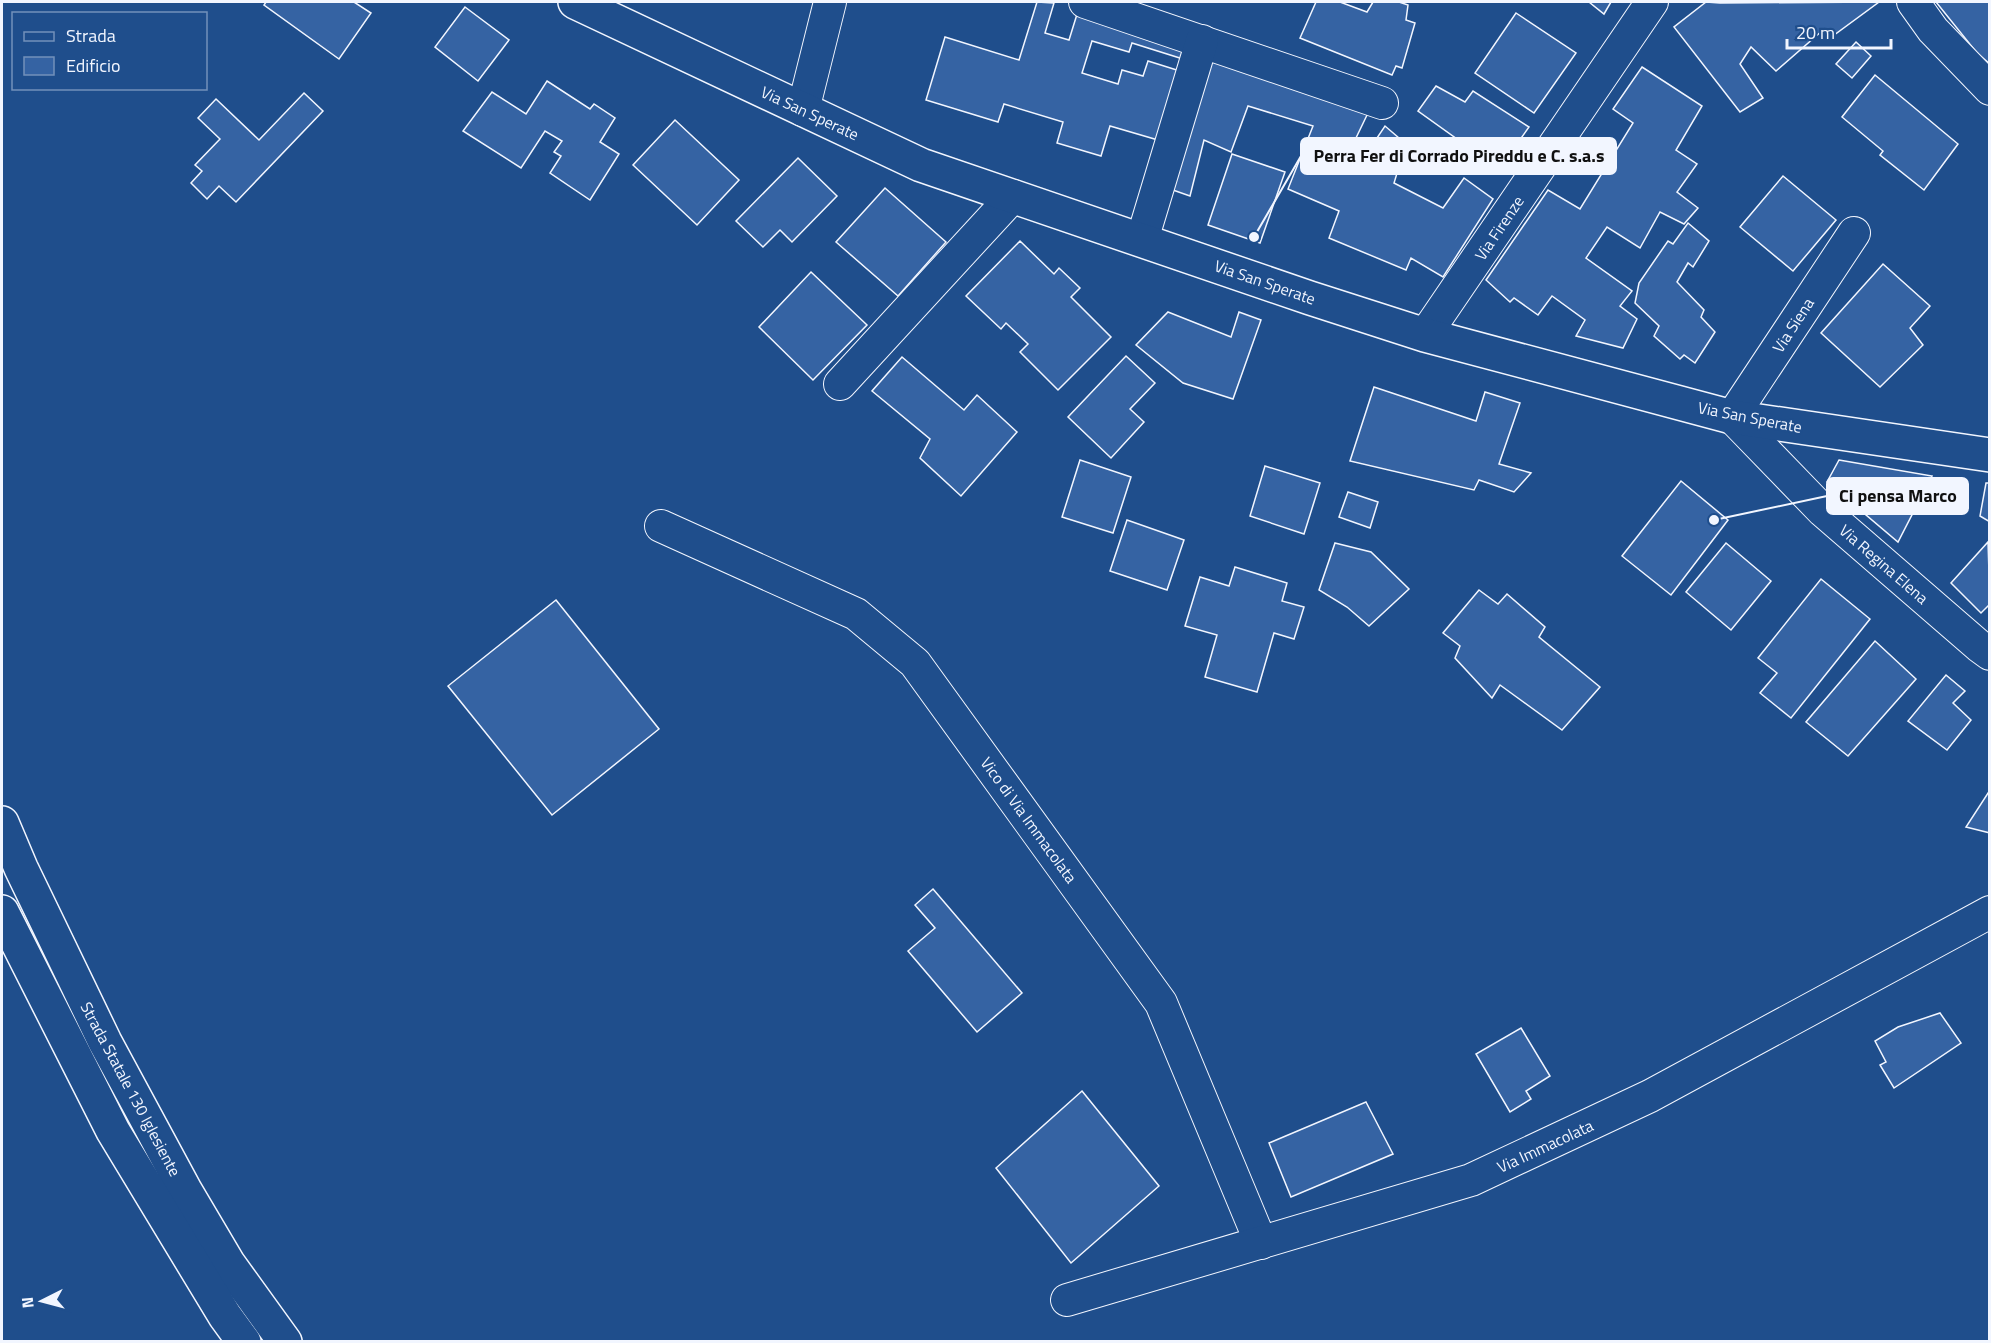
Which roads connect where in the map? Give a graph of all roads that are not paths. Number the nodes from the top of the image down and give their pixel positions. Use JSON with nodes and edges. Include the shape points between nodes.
{"nodes":[{"id":1,"x":575,"y":2,"type":"edge"},
{"id":2,"x":830,"y":2,"type":"edge"},
{"id":3,"x":1085,"y":2,"type":"edge"},
{"id":4,"x":1652,"y":2,"type":"edge"},
{"id":5,"x":1913,"y":2,"type":"edge"},
{"id":6,"x":1202,"y":42,"type":"junction"},
{"id":7,"x":1989,"y":89,"type":"edge"},
{"id":8,"x":1382,"y":103,"type":"dead end"},
{"id":9,"x":803,"y":110,"type":"junction"},
{"id":10,"x":1013,"y":196,"type":"junction"},
{"id":11,"x":1854,"y":233,"type":"dead end"},
{"id":12,"x":1142,"y":240,"type":"junction"},
{"id":13,"x":1425,"y":335,"type":"junction"},
{"id":14,"x":840,"y":384,"type":"dead end"},
{"id":15,"x":1732,"y":417,"type":"junction"},
{"id":16,"x":1989,"y":455,"type":"edge"},
{"id":17,"x":661,"y":526,"type":"dead end"},
{"id":18,"x":1989,"y":654,"type":"edge"},
{"id":19,"x":2,"y":823,"type":"edge"},
{"id":20,"x":2,"y":912,"type":"edge"},
{"id":21,"x":1989,"y":912,"type":"edge"},
{"id":22,"x":1261,"y":1243,"type":"junction"},
{"id":23,"x":1067,"y":1300,"type":"dead end"},
{"id":24,"x":244,"y":1341,"type":"edge"},
{"id":25,"x":285,"y":1341,"type":"edge"}],
"edges":[{"from":1,"to":9,"type":"street","name":"Via San Sperate"},
{"from":2,"to":9,"type":"street"},
{"from":3,"to":6,"type":"street"},
{"from":4,"to":13,"type":"street","name":"Via Firenze"},
{"from":5,"to":7,"type":"street"},
{"from":6,"to":8,"type":"street"},
{"from":6,"to":12,"type":"street"},
{"from":9,"to":10,"type":"street","name":"Via San Sperate","via":[[921,165]]},
{"from":10,"to":12,"type":"street","name":"Via San Sperate"},
{"from":10,"to":14,"type":"street"},
{"from":11,"to":15,"type":"street","name":"Via Siena"},
{"from":12,"to":13,"type":"street","name":"Via San Sperate"},
{"from":13,"to":15,"type":"street","name":"Via San Sperate"},
{"from":15,"to":16,"type":"street","name":"Via San Sperate"},
{"from":15,"to":18,"type":"street","name":"Via Regina Elena","via":[[1823,512]]},
{"from":17,"to":22,"type":"street","name":"Vico di Via Immacolata","via":[[856,614],[915,663],[1161,1003]]},
{"from":19,"to":25,"type":"street","name":"Strada Statale 130 Iglesiente","via":[[105,1042],[186,1192],[228,1263]]},
{"from":20,"to":24,"type":"street","name":"Strada Statale 130 Iglesiente","via":[[112,1131]]},
{"from":21,"to":22,"type":"street","name":"Via Immacolata","via":[[1650,1096],[1471,1180]]},
{"from":22,"to":23,"type":"street","name":"Via Immacolata"}]}
